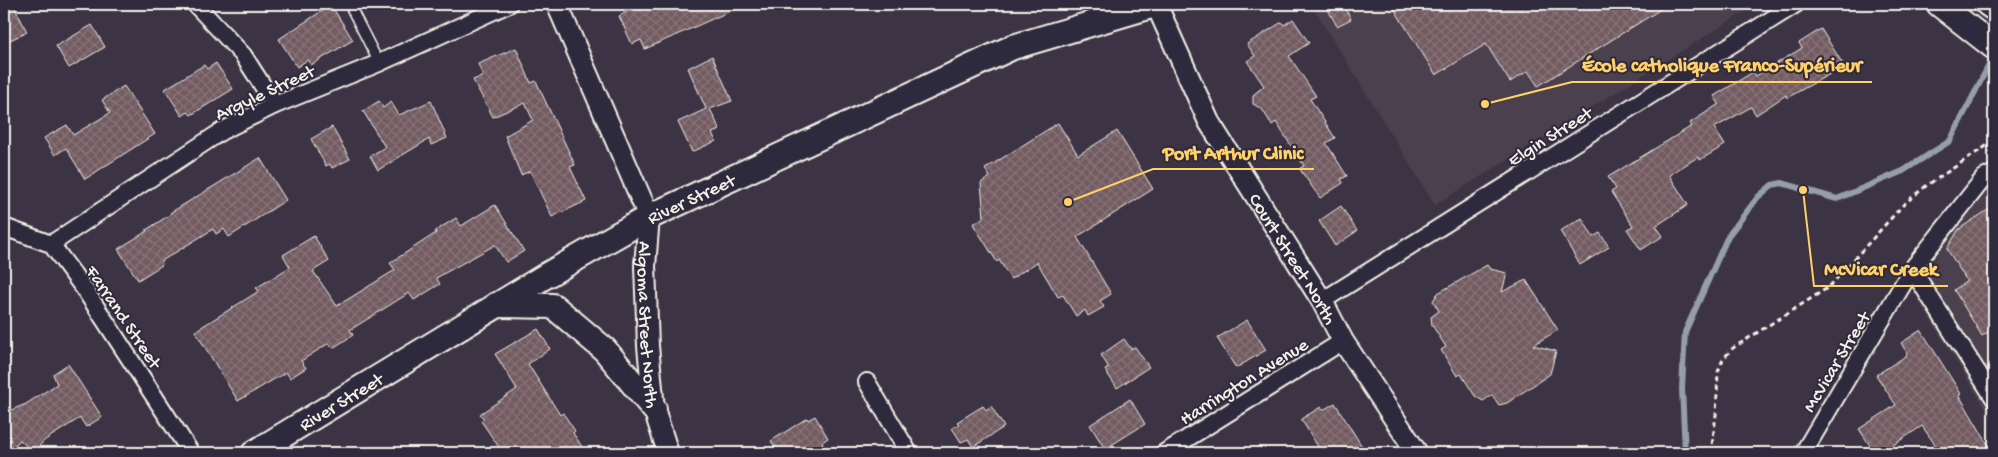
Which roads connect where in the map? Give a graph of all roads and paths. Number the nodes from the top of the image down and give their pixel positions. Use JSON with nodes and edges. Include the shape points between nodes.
{"nodes":[{"id":1,"x":195,"y":4,"type":"edge"},
{"id":2,"x":349,"y":4,"type":"edge"},
{"id":3,"x":509,"y":4,"type":"edge"},
{"id":4,"x":557,"y":4,"type":"edge"},
{"id":5,"x":1157,"y":4,"type":"edge"},
{"id":6,"x":1796,"y":4,"type":"edge"},
{"id":7,"x":1939,"y":4,"type":"edge"},
{"id":8,"x":1988,"y":4,"type":"edge"},
{"id":9,"x":1994,"y":8,"type":"edge"},
{"id":10,"x":1994,"y":47,"type":"edge"},
{"id":11,"x":379,"y":63,"type":"junction"},
{"id":12,"x":275,"y":105,"type":"junction"},
{"id":13,"x":1994,"y":141,"type":"edge"},
{"id":14,"x":1994,"y":173,"type":"edge"},
{"id":15,"x":648,"y":216,"type":"junction"},
{"id":16,"x":4,"y":227,"type":"edge"},
{"id":17,"x":51,"y":244,"type":"junction"},
{"id":18,"x":1912,"y":270,"type":"junction"},
{"id":19,"x":1322,"y":301,"type":"junction"},
{"id":20,"x":496,"y":306,"type":"junction"},
{"id":21,"x":1343,"y":341,"type":"junction"},
{"id":22,"x":867,"y":382,"type":"dead end"},
{"id":23,"x":1994,"y":398,"type":"edge"},
{"id":24,"x":654,"y":409,"type":"junction"},
{"id":25,"x":68,"y":453,"type":"edge"},
{"id":26,"x":86,"y":453,"type":"edge"},
{"id":27,"x":94,"y":453,"type":"edge"},
{"id":28,"x":103,"y":453,"type":"edge"},
{"id":29,"x":190,"y":453,"type":"edge"},
{"id":30,"x":254,"y":453,"type":"edge"},
{"id":31,"x":668,"y":453,"type":"edge"},
{"id":32,"x":908,"y":453,"type":"edge"},
{"id":33,"x":1164,"y":453,"type":"edge"},
{"id":34,"x":1417,"y":453,"type":"edge"},
{"id":35,"x":1711,"y":453,"type":"edge"},
{"id":36,"x":1803,"y":453,"type":"edge"}],
"edges":[{"from":1,"to":12,"type":"street","via":[[243,55]]},
{"from":2,"to":11,"type":"lane"},
{"from":3,"to":11,"type":"street","name":"Argyle Street"},
{"from":4,"to":15,"type":"street","name":"Algoma Street North"},
{"from":5,"to":15,"type":"main road","name":"River Street","via":[[1013,46]]},
{"from":5,"to":19,"type":"street","name":"Court Street North","via":[[1209,122]]},
{"from":6,"to":19,"type":"street","name":"Elgin Street"},
{"from":7,"to":10,"type":"main road"},
{"from":8,"to":9,"type":"main road"},
{"from":11,"to":12,"type":"street","name":"Argyle Street"},
{"from":12,"to":17,"type":"street","name":"Argyle Street","via":[[222,131]]},
{"from":13,"to":35,"type":"path","via":[[1903,205],[1829,287],[1733,348],[1723,359],[1718,372]]},
{"from":14,"to":18,"type":"street","name":"McVicar Street","via":[[1984,178]]},
{"from":15,"to":20,"type":"main road","name":"River Street"},
{"from":15,"to":24,"type":"street","name":"Algoma Street North","via":[[645,266]]},
{"from":16,"to":17,"type":"street"},
{"from":17,"to":29,"type":"street","name":"Farrand Street","via":[[85,290]]},
{"from":18,"to":23,"type":"street"},
{"from":18,"to":36,"type":"street","name":"McVicar Street"},
{"from":19,"to":21,"type":"street","name":"Court Street North"},
{"from":20,"to":24,"type":"main road","via":[[553,306],[605,350]]},
{"from":20,"to":30,"type":"main road","name":"River Street"},
{"from":21,"to":33,"type":"street","name":"Harrington Avenue"},
{"from":21,"to":34,"type":"street","name":"Court Street North"},
{"from":22,"to":32,"type":"street"},
{"from":24,"to":31,"type":"street","name":"Algoma Street North"},
{"from":25,"to":26,"type":"path","via":[[81,447]]},
{"from":27,"to":28,"type":"path","via":[[101,449]]}]}
